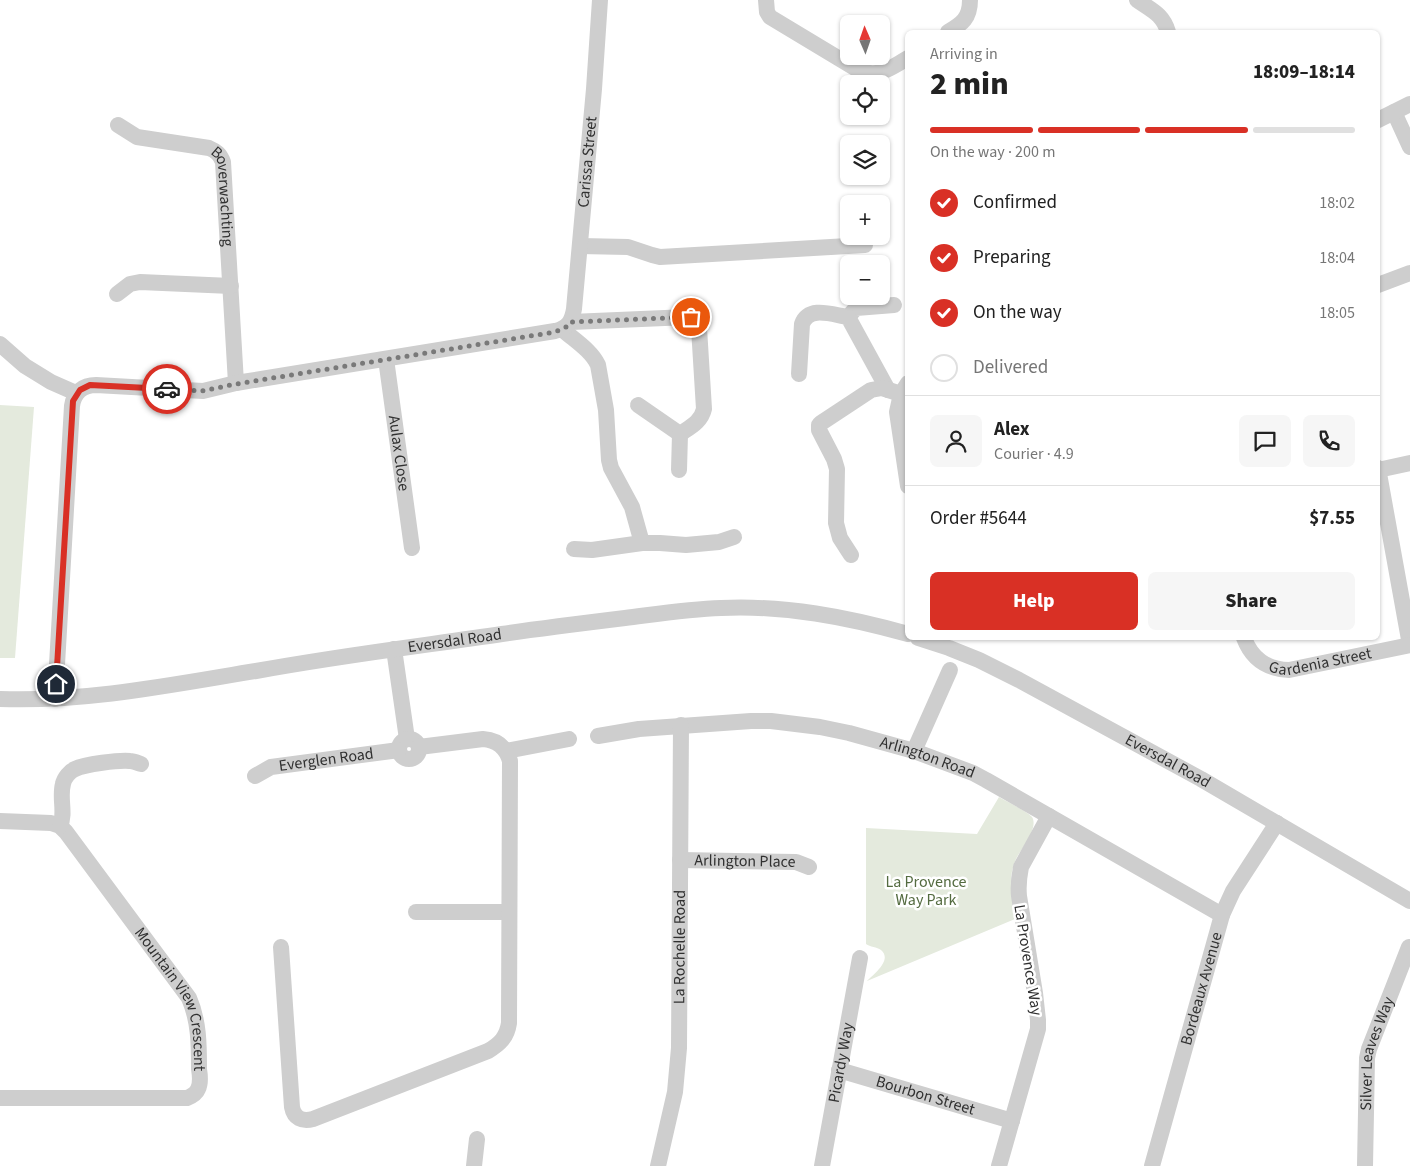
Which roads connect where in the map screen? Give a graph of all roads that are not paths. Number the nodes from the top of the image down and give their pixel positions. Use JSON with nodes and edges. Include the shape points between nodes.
{"nodes":[{"id":1,"x":600,"y":0,"type":"edge"},
{"id":2,"x":766,"y":0,"type":"edge"},
{"id":3,"x":970,"y":0,"type":"edge"},
{"id":4,"x":1137,"y":0,"type":"edge"},
{"id":5,"x":952,"y":30,"type":"edge"},
{"id":6,"x":1167,"y":30,"type":"edge"},
{"id":7,"x":905,"y":60,"type":"edge"},
{"id":8,"x":1410,"y":104,"type":"edge"},
{"id":9,"x":1394,"y":112,"type":"junction"},
{"id":10,"x":1380,"y":119,"type":"edge"},
{"id":11,"x":118,"y":125,"type":"dead end"},
{"id":12,"x":1410,"y":147,"type":"edge"},
{"id":13,"x":865,"y":245,"type":"dead end"},
{"id":14,"x":580,"y":246,"type":"junction"},
{"id":15,"x":1410,"y":273,"type":"edge"},
{"id":16,"x":1380,"y":284,"type":"edge"},
{"id":17,"x":231,"y":286,"type":"junction"},
{"id":18,"x":116,"y":294,"type":"dead end"},
{"id":19,"x":894,"y":305,"type":"dead end"},
{"id":20,"x":848,"y":317,"type":"junction"},
{"id":21,"x":566,"y":326,"type":"junction"},
{"id":22,"x":0,"y":331,"type":"edge"},
{"id":23,"x":0,"y":344,"type":"edge"},
{"id":24,"x":386,"y":359,"type":"junction"},
{"id":25,"x":799,"y":374,"type":"dead end"},
{"id":26,"x":41,"y":376,"type":"junction"},
{"id":27,"x":236,"y":384,"type":"junction"},
{"id":28,"x":899,"y":389,"type":"edge"},
{"id":29,"x":76,"y":393,"type":"junction"},
{"id":30,"x":638,"y":405,"type":"dead end"},
{"id":31,"x":680,"y":434,"type":"junction"},
{"id":32,"x":1410,"y":464,"type":"edge"},
{"id":33,"x":905,"y":468,"type":"edge"},
{"id":34,"x":1380,"y":469,"type":"edge"},
{"id":35,"x":678,"y":470,"type":"dead end"},
{"id":36,"x":1380,"y":480,"type":"edge"},
{"id":37,"x":734,"y":537,"type":"dead end"},
{"id":38,"x":642,"y":543,"type":"junction"},
{"id":39,"x":412,"y":548,"type":"dead end"},
{"id":40,"x":574,"y":549,"type":"dead end"},
{"id":41,"x":851,"y":555,"type":"dead end"},
{"id":42,"x":905,"y":633,"type":"edge"},
{"id":43,"x":926,"y":640,"type":"edge"},
{"id":44,"x":1245,"y":640,"type":"edge"},
{"id":45,"x":1410,"y":645,"type":"edge"},
{"id":46,"x":394,"y":649,"type":"junction"},
{"id":47,"x":950,"y":670,"type":"dead end"},
{"id":48,"x":0,"y":699,"type":"edge"},
{"id":49,"x":55,"y":699,"type":"junction"},
{"id":50,"x":681,"y":725,"type":"junction"},
{"id":51,"x":598,"y":736,"type":"dead end"},
{"id":52,"x":569,"y":739,"type":"dead end"},
{"id":53,"x":408,"y":746,"type":"junction"},
{"id":54,"x":506,"y":751,"type":"junction"},
{"id":55,"x":914,"y":751,"type":"junction"},
{"id":56,"x":141,"y":764,"type":"dead end"},
{"id":57,"x":255,"y":776,"type":"dead end"},
{"id":58,"x":1049,"y":816,"type":"junction"},
{"id":59,"x":0,"y":820,"type":"edge"},
{"id":60,"x":1277,"y":823,"type":"junction"},
{"id":61,"x":60,"y":826,"type":"junction"},
{"id":62,"x":680,"y":860,"type":"junction"},
{"id":63,"x":809,"y":867,"type":"dead end"},
{"id":64,"x":1410,"y":901,"type":"edge"},
{"id":65,"x":416,"y":912,"type":"dead end"},
{"id":66,"x":509,"y":912,"type":"junction"},
{"id":67,"x":1222,"y":915,"type":"junction"},
{"id":68,"x":281,"y":947,"type":"dead end"},
{"id":69,"x":1409,"y":947,"type":"edge"},
{"id":70,"x":860,"y":958,"type":"dead end"},
{"id":71,"x":839,"y":1070,"type":"junction"},
{"id":72,"x":0,"y":1098,"type":"edge"},
{"id":73,"x":1012,"y":1121,"type":"junction"},
{"id":74,"x":477,"y":1139,"type":"dead end"},
{"id":75,"x":474,"y":1166,"type":"edge"},
{"id":76,"x":658,"y":1166,"type":"edge"},
{"id":77,"x":822,"y":1166,"type":"edge"},
{"id":78,"x":999,"y":1166,"type":"edge"},
{"id":79,"x":1152,"y":1166,"type":"edge"},
{"id":80,"x":1365,"y":1166,"type":"edge"}],
"edges":[{"from":1,"to":14,"type":"street","name":"Carissa Street"},
{"from":2,"to":7,"type":"street","via":[[770,17],[858,70],[880,73]]},
{"from":3,"to":5,"type":"street","via":[[967,17]]},
{"from":4,"to":6,"type":"street","via":[[1161,18]]},
{"from":8,"to":9,"type":"street"},
{"from":9,"to":10,"type":"street"},
{"from":9,"to":12,"type":"street"},
{"from":11,"to":17,"type":"street","name":"Boverwachting","via":[[137,137],[209,148],[222,157]]},
{"from":13,"to":14,"type":"street","via":[[660,257],[628,247]]},
{"from":14,"to":21,"type":"street","name":"Carissa Street","via":[[574,312]]},
{"from":15,"to":16,"type":"street"},
{"from":17,"to":18,"type":"street","via":[[140,282],[130,284]]},
{"from":17,"to":27,"type":"street","name":"Boverwachting"},
{"from":19,"to":20,"type":"street","via":[[860,307]]},
{"from":20,"to":25,"type":"street","via":[[816,312],[804,318]]},
{"from":20,"to":28,"type":"street"},
{"from":21,"to":24,"type":"street","via":[[555,332]]},
{"from":21,"to":31,"type":"street","via":[[688,317],[697,321],[704,409],[699,420]]},
{"from":21,"to":38,"type":"street","via":[[596,359],[605,398],[611,468],[632,507]]},
{"from":22,"to":26,"type":"street","via":[[30,360]]},
{"from":23,"to":26,"type":"street"},
{"from":24,"to":27,"type":"street"},
{"from":24,"to":39,"type":"street","name":"Aulax Close"},
{"from":26,"to":29,"type":"street"},
{"from":27,"to":29,"type":"street","via":[[202,391],[96,384]]},
{"from":28,"to":33,"type":"street","via":[[897,420]]},
{"from":28,"to":41,"type":"street","via":[[871,390],[819,425],[837,469],[836,523],[840,538]]},
{"from":29,"to":49,"type":"street","via":[[72,406]]},
{"from":30,"to":31,"type":"street"},
{"from":31,"to":35,"type":"street"},
{"from":32,"to":34,"type":"street"},
{"from":36,"to":45,"type":"street"},
{"from":37,"to":38,"type":"street","via":[[686,545]]},
{"from":38,"to":40,"type":"street","via":[[592,550]]},
{"from":42,"to":46,"type":"street","name":"Eversdal Road","via":[[830,615],[761,608],[722,608],[620,618]]},
{"from":43,"to":60,"type":"street","name":"Eversdal Road","via":[[1019,680],[1201,778]]},
{"from":44,"to":45,"type":"street","name":"Gardenia Street","via":[[1254,656],[1277,670]]},
{"from":46,"to":49,"type":"street","name":"Eversdal Road","via":[[158,688]]},
{"from":46,"to":53,"type":"street"},
{"from":47,"to":55,"type":"street"},
{"from":48,"to":49,"type":"street","name":"Eversdal Road"},
{"from":50,"to":51,"type":"street","name":"Arlington Road"},
{"from":50,"to":55,"type":"street","name":"Arlington Road","via":[[771,721],[849,733]]},
{"from":50,"to":62,"type":"street","name":"La Rochelle Road"},
{"from":52,"to":54,"type":"street"},
{"from":53,"to":54,"type":"street","name":"Everglen Road","via":[[483,739],[495,741]]},
{"from":53,"to":57,"type":"street","name":"Everglen Road","via":[[271,767]]},
{"from":54,"to":66,"type":"street","via":[[510,761]]},
{"from":55,"to":58,"type":"street","name":"Arlington Road","via":[[973,773]]},
{"from":56,"to":61,"type":"street","via":[[116,762],[74,769],[63,784],[63,820]]},
{"from":58,"to":67,"type":"street","name":"Arlington Road"},
{"from":58,"to":73,"type":"street","name":"La Provence Way","via":[[1019,876],[1038,1029]]},
{"from":59,"to":61,"type":"street"},
{"from":60,"to":64,"type":"street","name":"Eversdal Road"},
{"from":60,"to":67,"type":"street","name":"Bordeaux Avenue"},
{"from":61,"to":72,"type":"street","name":"Mountain View Crescent","via":[[190,998],[199,1038],[199,1088],[186,1098]]},
{"from":62,"to":63,"type":"street","name":"Arlington Place","via":[[796,862]]},
{"from":62,"to":76,"type":"street","name":"La Rochelle Road","via":[[679,1048],[675,1092]]},
{"from":65,"to":66,"type":"street"},
{"from":66,"to":68,"type":"street","via":[[509,1023],[502,1041],[488,1051],[307,1120],[298,1117],[292,1107]]},
{"from":67,"to":79,"type":"street","name":"Bordeaux Avenue"},
{"from":69,"to":80,"type":"street","name":"Silver Leaves Way","via":[[1367,1058]]},
{"from":70,"to":71,"type":"street","name":"Picardy Way"},
{"from":71,"to":73,"type":"street","name":"Bourbon Street"},
{"from":71,"to":77,"type":"street","name":"Picardy Way"},
{"from":73,"to":78,"type":"street","name":"La Provence Way"},
{"from":74,"to":75,"type":"street"}]}
